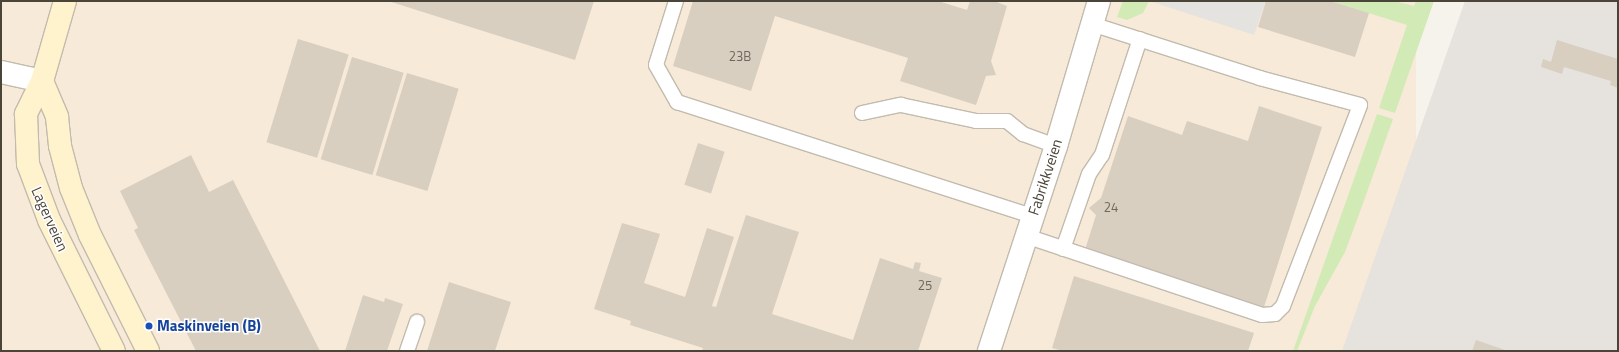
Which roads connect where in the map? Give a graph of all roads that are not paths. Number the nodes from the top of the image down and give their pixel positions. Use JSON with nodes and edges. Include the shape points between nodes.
{"nodes":[{"id":1,"x":66,"y":1,"type":"edge"},
{"id":2,"x":676,"y":1,"type":"edge"},
{"id":3,"x":1099,"y":1,"type":"edge"},
{"id":4,"x":1092,"y":24,"type":"junction"},
{"id":5,"x":1140,"y":39,"type":"junction"},
{"id":6,"x":1,"y":72,"type":"edge"},
{"id":7,"x":42,"y":81,"type":"junction"},
{"id":8,"x":862,"y":113,"type":"dead end"},
{"id":9,"x":1056,"y":146,"type":"junction"},
{"id":10,"x":1033,"y":216,"type":"junction"},
{"id":11,"x":1026,"y":236,"type":"junction"},
{"id":12,"x":1063,"y":249,"type":"junction"},
{"id":13,"x":416,"y":322,"type":"dead end"},
{"id":14,"x":114,"y":351,"type":"edge"},
{"id":15,"x":148,"y":351,"type":"edge"},
{"id":16,"x":407,"y":351,"type":"edge"},
{"id":17,"x":989,"y":351,"type":"edge"}],
"edges":[{"from":1,"to":7,"type":"main road","name":"Lagerveien"},
{"from":2,"to":10,"type":"lane","via":[[656,65],[677,102]]},
{"from":3,"to":4,"type":"street","name":"Fabrikkveien"},
{"from":4,"to":5,"type":"lane"},
{"from":4,"to":9,"type":"street","name":"Fabrikkveien"},
{"from":5,"to":12,"type":"lane","via":[[1102,155],[1088,174]]},
{"from":5,"to":12,"type":"lane","via":[[1260,78],[1360,105],[1283,306],[1275,314],[1262,315]]},
{"from":6,"to":7,"type":"street"},
{"from":7,"to":14,"type":"main road","name":"Lagerveien","via":[[26,114],[28,164],[49,220]]},
{"from":7,"to":15,"type":"main road","name":"Lagerveien","via":[[57,117],[65,168],[80,211]]},
{"from":8,"to":9,"type":"lane","via":[[901,105],[976,121],[1007,121],[1023,134]]},
{"from":9,"to":10,"type":"street","name":"Fabrikkveien"},
{"from":10,"to":11,"type":"street","name":"Fabrikkveien"},
{"from":11,"to":12,"type":"lane"},
{"from":11,"to":17,"type":"street","name":"Fabrikkveien"},
{"from":13,"to":16,"type":"lane"}]}
